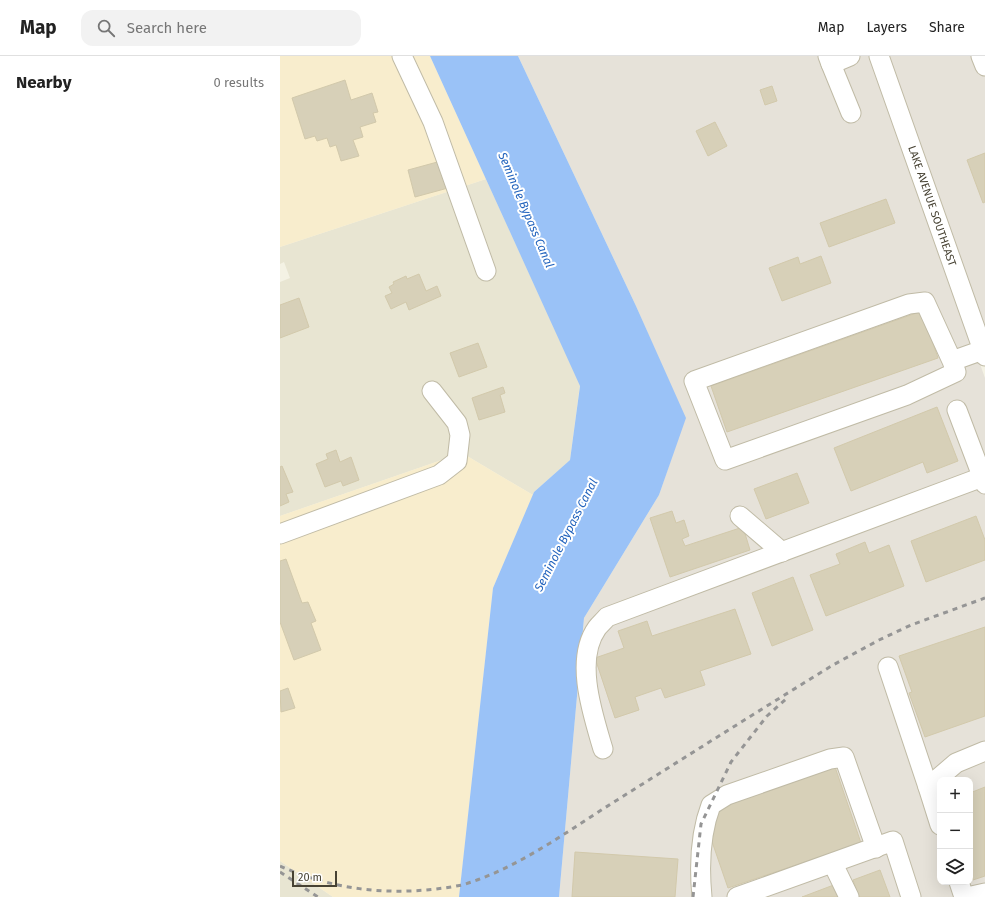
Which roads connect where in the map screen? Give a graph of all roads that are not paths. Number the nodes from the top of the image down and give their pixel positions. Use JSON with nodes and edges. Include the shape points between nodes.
{"nodes":[{"id":1,"x":402,"y":56,"type":"edge"},
{"id":2,"x":850,"y":56,"type":"edge"},
{"id":3,"x":879,"y":56,"type":"edge"},
{"id":4,"x":981,"y":56,"type":"edge"},
{"id":5,"x":830,"y":60,"type":"edge"},
{"id":6,"x":985,"y":66,"type":"edge"},
{"id":7,"x":851,"y":113,"type":"dead end"},
{"id":8,"x":486,"y":271,"type":"dead end"},
{"id":9,"x":984,"y":353,"type":"edge"},
{"id":10,"x":952,"y":361,"type":"junction"},
{"id":11,"x":432,"y":391,"type":"dead end"},
{"id":12,"x":957,"y":410,"type":"dead end"},
{"id":13,"x":984,"y":479,"type":"edge"},
{"id":14,"x":740,"y":516,"type":"dead end"},
{"id":15,"x":280,"y":534,"type":"edge"},
{"id":16,"x":782,"y":552,"type":"junction"},
{"id":17,"x":888,"y":667,"type":"dead end"},
{"id":18,"x":603,"y":749,"type":"dead end"},
{"id":19,"x":985,"y":751,"type":"edge"},
{"id":20,"x":928,"y":787,"type":"junction"},
{"id":21,"x":937,"y":816,"type":"edge"},
{"id":22,"x":876,"y":848,"type":"junction"},
{"id":23,"x":833,"y":864,"type":"junction"},
{"id":24,"x":960,"y":885,"type":"edge"},
{"id":25,"x":985,"y":893,"type":"edge"},
{"id":26,"x":702,"y":897,"type":"edge"},
{"id":27,"x":737,"y":897,"type":"edge"},
{"id":28,"x":849,"y":897,"type":"edge"},
{"id":29,"x":911,"y":897,"type":"edge"},
{"id":30,"x":964,"y":897,"type":"edge"},
{"id":31,"x":967,"y":897,"type":"edge"}],
"edges":[{"from":1,"to":8,"type":"street","via":[[433,122]]},
{"from":2,"to":5,"type":"street"},
{"from":3,"to":9,"type":"street","name":"LAKE AVENUE SOUTHEAST"},
{"from":4,"to":6,"type":"street"},
{"from":5,"to":7,"type":"street"},
{"from":9,"to":10,"type":"street"},
{"from":10,"to":10,"type":"street","via":[[925,302],[909,304],[694,380],[725,460],[907,395],[956,372]]},
{"from":11,"to":15,"type":"street","via":[[457,423],[460,435],[456,461],[439,476]]},
{"from":12,"to":13,"type":"street"},
{"from":13,"to":16,"type":"street"},
{"from":14,"to":16,"type":"street"},
{"from":16,"to":18,"type":"street","via":[[607,617],[596,629],[587,651],[588,694]]},
{"from":17,"to":20,"type":"street"},
{"from":19,"to":20,"type":"street","via":[[956,763]]},
{"from":20,"to":21,"type":"street"},
{"from":22,"to":23,"type":"street"},
{"from":22,"to":26,"type":"street","via":[[844,758],[830,759],[727,795],[711,805],[705,821],[699,870]]},
{"from":22,"to":29,"type":"street","via":[[893,841]]},
{"from":23,"to":27,"type":"street"},
{"from":23,"to":28,"type":"street"},
{"from":24,"to":30,"type":"street"},
{"from":25,"to":31,"type":"street"}]}
